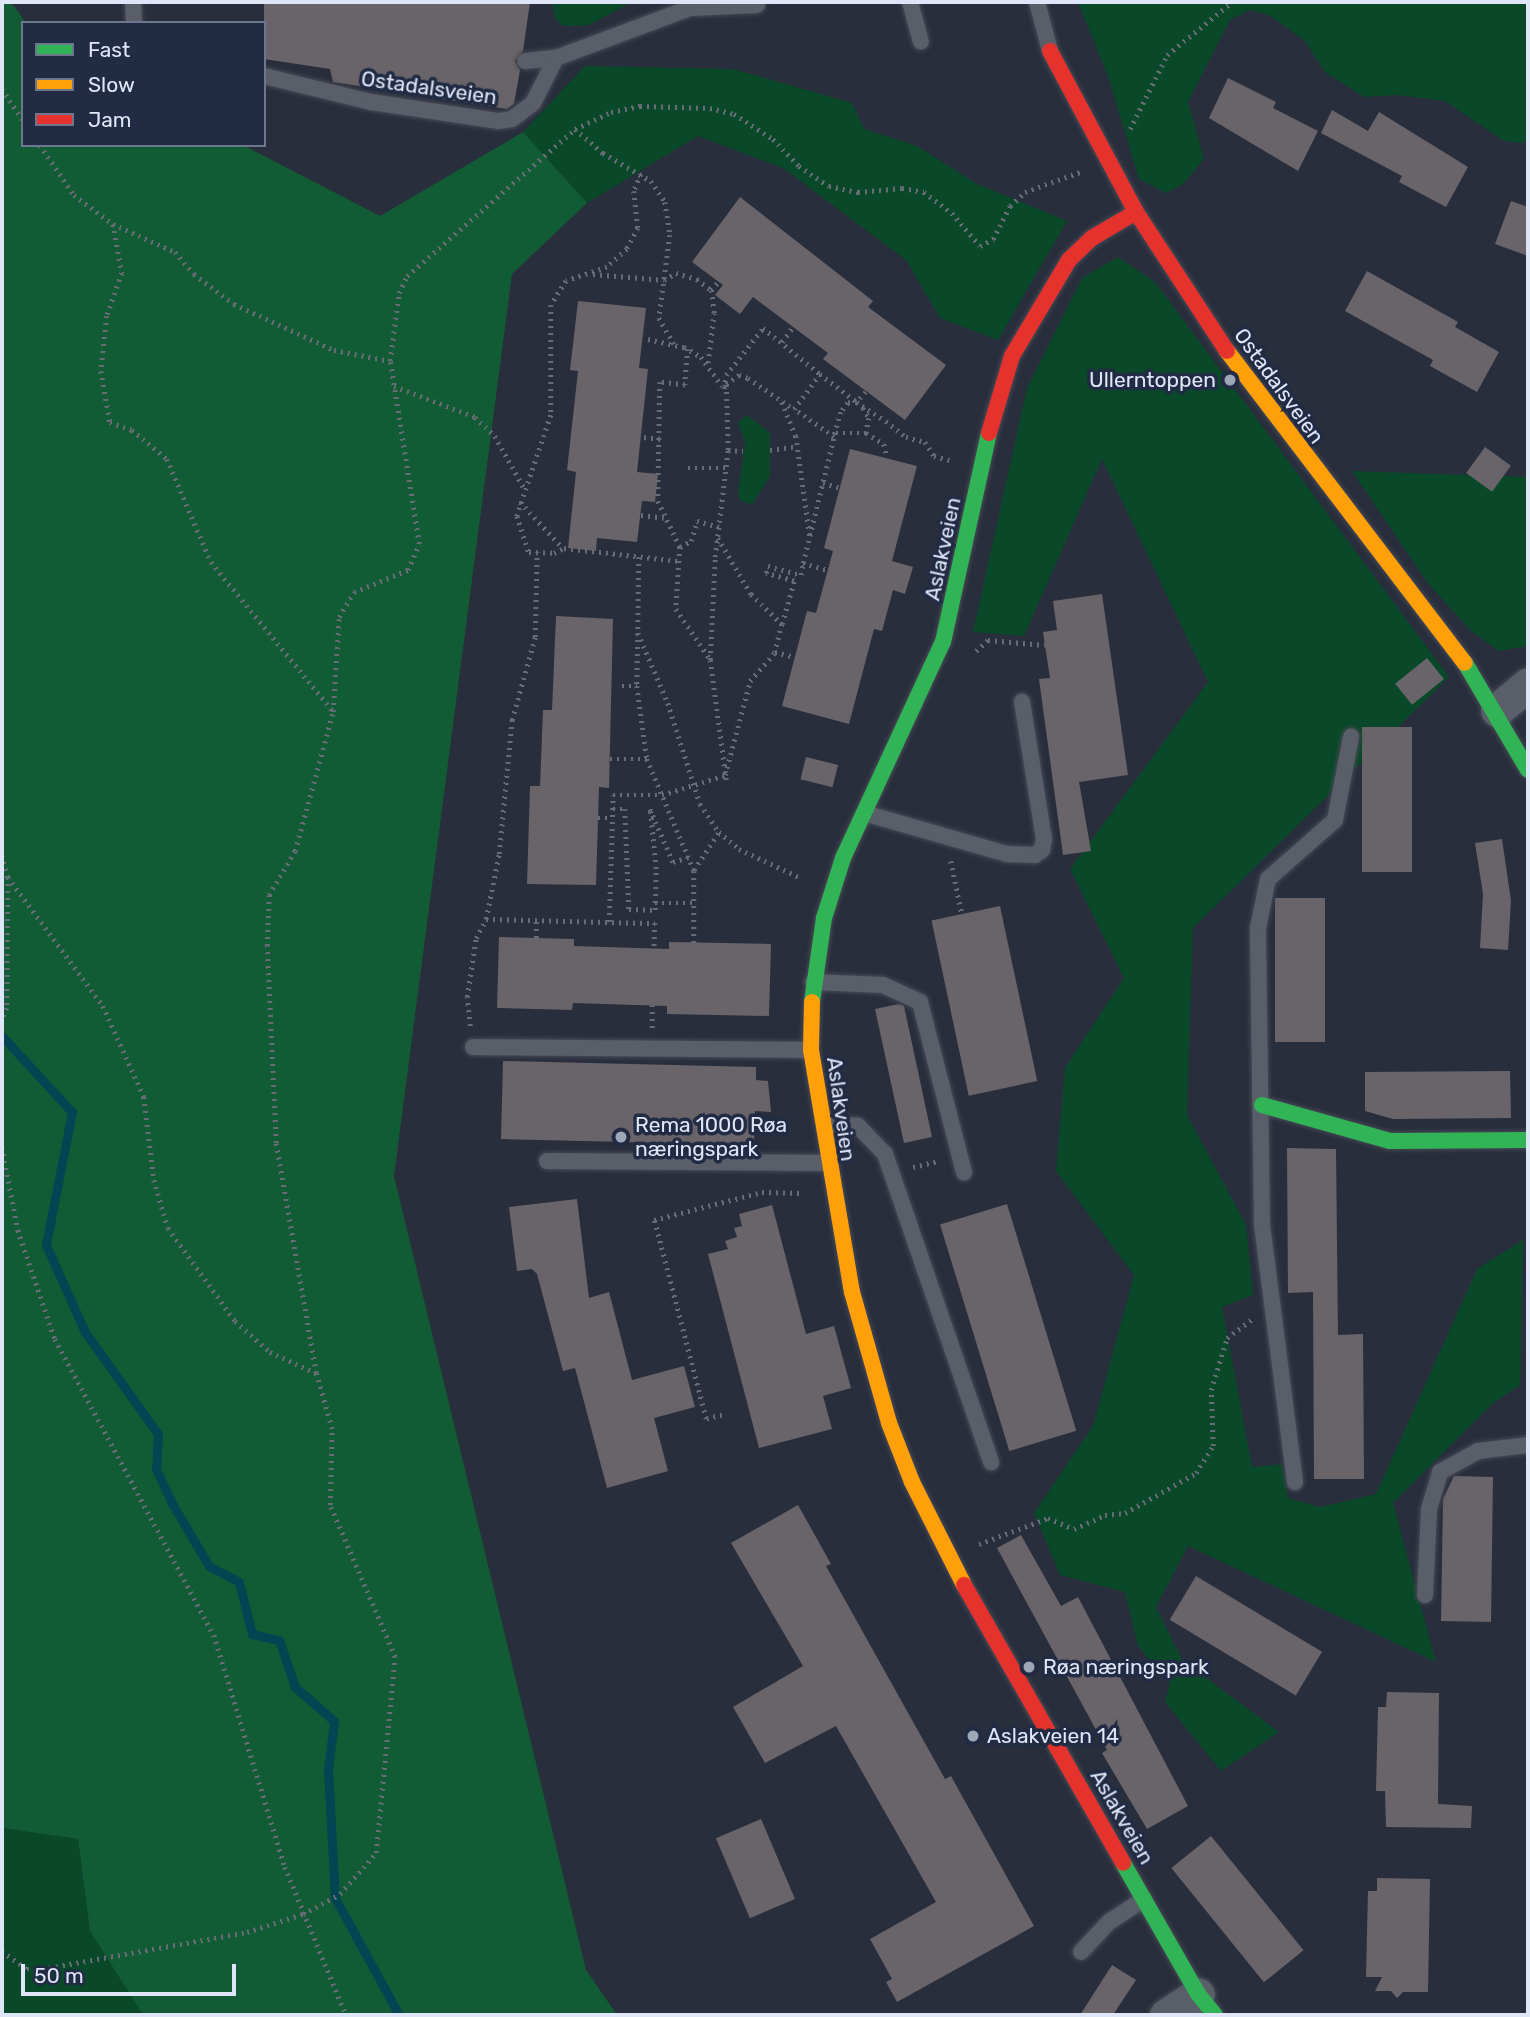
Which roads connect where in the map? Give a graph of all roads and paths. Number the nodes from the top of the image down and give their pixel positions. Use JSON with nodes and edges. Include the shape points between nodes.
{"nodes":[{"id":1,"x":133,"y":2,"type":"edge"},
{"id":2,"x":910,"y":2,"type":"edge"},
{"id":3,"x":1037,"y":2,"type":"edge"},
{"id":4,"x":1232,"y":2,"type":"edge"},
{"id":5,"x":757,"y":5,"type":"dead end"},
{"id":6,"x":134,"y":21,"type":"edge"},
{"id":7,"x":921,"y":42,"type":"dead end"},
{"id":8,"x":1050,"y":51,"type":"joint"},
{"id":9,"x":556,"y":58,"type":"junction"},
{"id":10,"x":525,"y":61,"type":"dead end"},
{"id":11,"x":266,"y":76,"type":"edge"},
{"id":12,"x":2,"y":89,"type":"edge"},
{"id":13,"x":21,"y":117,"type":"edge"},
{"id":14,"x":575,"y":129,"type":"junction"},
{"id":15,"x":41,"y":147,"type":"edge"},
{"id":16,"x":1106,"y":158,"type":"junction"},
{"id":17,"x":641,"y":174,"type":"junction"},
{"id":18,"x":1136,"y":212,"type":"junction"},
{"id":19,"x":113,"y":224,"type":"junction"},
{"id":20,"x":593,"y":274,"type":"junction"},
{"id":21,"x":664,"y":280,"type":"junction"},
{"id":22,"x":717,"y":283,"type":"dead end"},
{"id":23,"x":711,"y":290,"type":"junction"},
{"id":24,"x":793,"y":327,"type":"dead end"},
{"id":25,"x":648,"y":339,"type":"dead end"},
{"id":26,"x":782,"y":342,"type":"junction"},
{"id":27,"x":674,"y":344,"type":"junction"},
{"id":28,"x":688,"y":349,"type":"junction"},
{"id":29,"x":390,"y":361,"type":"junction"},
{"id":30,"x":708,"y":364,"type":"junction"},
{"id":31,"x":820,"y":374,"type":"junction"},
{"id":32,"x":394,"y":386,"type":"junction"},
{"id":33,"x":866,"y":392,"type":"dead end"},
{"id":34,"x":724,"y":393,"type":"junction"},
{"id":35,"x":781,"y":400,"type":"junction"},
{"id":36,"x":860,"y":404,"type":"junction"},
{"id":37,"x":794,"y":409,"type":"junction"},
{"id":38,"x":866,"y":433,"type":"junction"},
{"id":39,"x":835,"y":435,"type":"junction"},
{"id":40,"x":644,"y":438,"type":"dead end"},
{"id":41,"x":661,"y":439,"type":"junction"},
{"id":42,"x":797,"y":446,"type":"junction"},
{"id":43,"x":727,"y":450,"type":"junction"},
{"id":44,"x":770,"y":450,"type":"dead end"},
{"id":45,"x":743,"y":451,"type":"dead end"},
{"id":46,"x":887,"y":458,"type":"dead end"},
{"id":47,"x":942,"y":458,"type":"dead end"},
{"id":48,"x":688,"y":468,"type":"dead end"},
{"id":49,"x":725,"y":468,"type":"junction"},
{"id":50,"x":823,"y":483,"type":"junction"},
{"id":51,"x":524,"y":488,"type":"junction"},
{"id":52,"x":840,"y":488,"type":"dead end"},
{"id":53,"x":520,"y":502,"type":"junction"},
{"id":54,"x":641,"y":515,"type":"dead end"},
{"id":55,"x":665,"y":518,"type":"junction"},
{"id":56,"x":719,"y":527,"type":"junction"},
{"id":57,"x":718,"y":537,"type":"junction"},
{"id":58,"x":810,"y":537,"type":"junction"},
{"id":59,"x":680,"y":547,"type":"junction"},
{"id":60,"x":564,"y":548,"type":"junction"},
{"id":61,"x":537,"y":552,"type":"junction"},
{"id":62,"x":639,"y":558,"type":"junction"},
{"id":63,"x":679,"y":561,"type":"junction"},
{"id":64,"x":803,"y":563,"type":"junction"},
{"id":65,"x":828,"y":569,"type":"dead end"},
{"id":66,"x":782,"y":624,"type":"junction"},
{"id":67,"x":638,"y":633,"type":"junction"},
{"id":68,"x":1045,"y":645,"type":"dead end"},
{"id":69,"x":775,"y":652,"type":"junction"},
{"id":70,"x":971,"y":654,"type":"dead end"},
{"id":71,"x":795,"y":657,"type":"dead end"},
{"id":72,"x":710,"y":660,"type":"junction"},
{"id":73,"x":1528,"y":684,"type":"edge"},
{"id":74,"x":622,"y":686,"type":"dead end"},
{"id":75,"x":637,"y":686,"type":"junction"},
{"id":76,"x":1022,"y":702,"type":"dead end"},
{"id":77,"x":1497,"y":710,"type":"junction"},
{"id":78,"x":334,"y":712,"type":"junction"},
{"id":79,"x":1351,"y":737,"type":"dead end"},
{"id":80,"x":610,"y":758,"type":"dead end"},
{"id":81,"x":647,"y":759,"type":"junction"},
{"id":82,"x":1528,"y":770,"type":"edge"},
{"id":83,"x":726,"y":778,"type":"junction"},
{"id":84,"x":693,"y":785,"type":"junction"},
{"id":85,"x":662,"y":795,"type":"junction"},
{"id":86,"x":612,"y":809,"type":"junction"},
{"id":87,"x":864,"y":813,"type":"junction"},
{"id":88,"x":598,"y":818,"type":"dead end"},
{"id":89,"x":612,"y":818,"type":"junction"},
{"id":90,"x":719,"y":832,"type":"junction"},
{"id":91,"x":946,"y":837,"type":"junction"},
{"id":92,"x":2,"y":855,"type":"edge"},
{"id":93,"x":688,"y":857,"type":"junction"},
{"id":94,"x":694,"y":871,"type":"junction"},
{"id":95,"x":8,"y":877,"type":"junction"},
{"id":96,"x":811,"y":881,"type":"dead end"},
{"id":97,"x":655,"y":903,"type":"junction"},
{"id":98,"x":694,"y":903,"type":"junction"},
{"id":99,"x":655,"y":910,"type":"junction"},
{"id":100,"x":962,"y":914,"type":"dead end"},
{"id":101,"x":486,"y":919,"type":"junction"},
{"id":102,"x":536,"y":920,"type":"junction"},
{"id":103,"x":609,"y":922,"type":"junction"},
{"id":104,"x":655,"y":923,"type":"junction"},
{"id":105,"x":536,"y":938,"type":"dead end"},
{"id":106,"x":694,"y":943,"type":"dead end"},
{"id":107,"x":654,"y":949,"type":"dead end"},
{"id":108,"x":813,"y":982,"type":"junction"},
{"id":109,"x":652,"y":1005,"type":"dead end"},
{"id":110,"x":2,"y":1019,"type":"edge"},
{"id":111,"x":652,"y":1021,"type":"dead end"},
{"id":112,"x":473,"y":1047,"type":"joint"},
{"id":113,"x":811,"y":1050,"type":"junction"},
{"id":114,"x":1262,"y":1105,"type":"junction"},
{"id":115,"x":821,"y":1124,"type":"junction"},
{"id":116,"x":1528,"y":1140,"type":"edge"},
{"id":117,"x":2,"y":1147,"type":"edge"},
{"id":118,"x":942,"y":1160,"type":"dead end"},
{"id":119,"x":547,"y":1161,"type":"dead end"},
{"id":120,"x":827,"y":1163,"type":"junction"},
{"id":121,"x":908,"y":1168,"type":"dead end"},
{"id":122,"x":964,"y":1172,"type":"dead end"},
{"id":123,"x":833,"y":1200,"type":"junction"},
{"id":124,"x":1271,"y":1304,"type":"junction"},
{"id":125,"x":316,"y":1373,"type":"junction"},
{"id":126,"x":722,"y":1415,"type":"dead end"},
{"id":127,"x":1528,"y":1446,"type":"edge"},
{"id":128,"x":991,"y":1462,"type":"dead end"},
{"id":129,"x":1295,"y":1482,"type":"dead end"},
{"id":130,"x":1016,"y":1526,"type":"dead end"},
{"id":131,"x":1425,"y":1595,"type":"dead end"},
{"id":132,"x":1144,"y":1899,"type":"junction"},
{"id":133,"x":303,"y":1914,"type":"junction"},
{"id":134,"x":2,"y":1951,"type":"edge"},
{"id":135,"x":1081,"y":1952,"type":"dead end"},
{"id":136,"x":1207,"y":2005,"type":"edge"},
{"id":137,"x":346,"y":2015,"type":"edge"},
{"id":138,"x":1166,"y":2015,"type":"edge"}],
"edges":[{"from":1,"to":6,"type":"lane"},
{"from":2,"to":7,"type":"lane"},
{"from":3,"to":8,"type":"lane","name":"Ostadalsveien"},
{"from":4,"to":16,"type":"path","via":[[1167,55],[1129,131]]},
{"from":5,"to":9,"type":"lane","via":[[722,3],[662,15]]},
{"from":8,"to":16,"type":"street","name":"Ostadalsveien"},
{"from":9,"to":10,"type":"lane"},
{"from":9,"to":11,"type":"lane","name":"Ostadalsveien","via":[[533,103],[512,119],[498,121],[370,102]]},
{"from":12,"to":13,"type":"path"},
{"from":14,"to":16,"type":"path","via":[[611,112],[640,106],[710,108],[734,114],[829,186],[858,192],[902,188],[924,192],[952,213],[980,246],[993,239],[1010,206],[1025,192]]},
{"from":14,"to":17,"type":"path","via":[[603,153]]},
{"from":14,"to":29,"type":"path","via":[[415,265],[399,293]]},
{"from":15,"to":19,"type":"path","via":[[74,195]]},
{"from":16,"to":18,"type":"street","name":"Ostadalsveien"},
{"from":17,"to":20,"type":"path","via":[[634,191],[638,228],[627,249]]},
{"from":17,"to":21,"type":"path","via":[[665,202],[670,234]]},
{"from":18,"to":77,"type":"street","name":"Ostadalsveien","via":[[1274,418],[1442,632]]},
{"from":18,"to":87,"type":"street","name":"Aslakveien","via":[[1092,238],[1069,260],[1016,348],[993,415],[943,642]]},
{"from":19,"to":29,"type":"path","via":[[175,252],[194,274],[234,304],[334,350]]},
{"from":19,"to":78,"type":"path","via":[[122,273],[107,316],[101,371],[110,422],[132,430],[167,459],[211,562]]},
{"from":20,"to":21,"type":"path"},
{"from":20,"to":51,"type":"path","via":[[566,281],[551,305],[551,415]]},
{"from":21,"to":23,"type":"path","via":[[676,273],[697,279]]},
{"from":21,"to":27,"type":"path","via":[[659,318]]},
{"from":22,"to":23,"type":"path"},
{"from":23,"to":30,"type":"path","via":[[714,313]]},
{"from":24,"to":26,"type":"path"},
{"from":25,"to":27,"type":"path"},
{"from":26,"to":31,"type":"path"},
{"from":26,"to":34,"type":"path","via":[[763,328],[724,379]]},
{"from":27,"to":28,"type":"path"},
{"from":28,"to":30,"type":"path"},
{"from":28,"to":41,"type":"path","via":[[685,385],[660,382]]},
{"from":29,"to":32,"type":"path"},
{"from":30,"to":34,"type":"path"},
{"from":31,"to":36,"type":"path"},
{"from":31,"to":37,"type":"path"},
{"from":32,"to":51,"type":"path","via":[[475,417],[495,436]]},
{"from":32,"to":78,"type":"path","via":[[419,544],[408,570],[354,592],[339,617]]},
{"from":33,"to":36,"type":"path"},
{"from":34,"to":35,"type":"path","via":[[726,384],[740,375]]},
{"from":34,"to":43,"type":"path"},
{"from":35,"to":37,"type":"path"},
{"from":35,"to":42,"type":"path"},
{"from":36,"to":38,"type":"path","via":[[869,418]]},
{"from":36,"to":39,"type":"path","via":[[848,403]]},
{"from":36,"to":47,"type":"path","via":[[906,437],[925,442],[934,456]]},
{"from":37,"to":39,"type":"path"},
{"from":38,"to":39,"type":"path"},
{"from":38,"to":46,"type":"path","via":[[884,444]]},
{"from":39,"to":50,"type":"path"},
{"from":40,"to":41,"type":"path"},
{"from":41,"to":55,"type":"path","via":[[658,502]]},
{"from":42,"to":44,"type":"path"},
{"from":42,"to":58,"type":"path"},
{"from":43,"to":45,"type":"path"},
{"from":43,"to":49,"type":"path"},
{"from":48,"to":49,"type":"path"},
{"from":49,"to":56,"type":"path"},
{"from":50,"to":52,"type":"path"},
{"from":50,"to":58,"type":"path"},
{"from":51,"to":53,"type":"path"},
{"from":53,"to":60,"type":"path"},
{"from":53,"to":61,"type":"path","via":[[517,516],[529,552]]},
{"from":54,"to":55,"type":"path"},
{"from":55,"to":59,"type":"path"},
{"from":56,"to":57,"type":"path"},
{"from":56,"to":59,"type":"path","via":[[697,521],[691,541]]},
{"from":57,"to":66,"type":"path","via":[[751,594]]},
{"from":57,"to":72,"type":"path"},
{"from":58,"to":64,"type":"path"},
{"from":59,"to":63,"type":"path"},
{"from":60,"to":61,"type":"path"},
{"from":60,"to":62,"type":"path"},
{"from":61,"to":101,"type":"path","via":[[535,637],[512,720],[499,854]]},
{"from":62,"to":63,"type":"path"},
{"from":62,"to":67,"type":"path"},
{"from":63,"to":72,"type":"path","via":[[676,609]]},
{"from":64,"to":65,"type":"path"},
{"from":64,"to":66,"type":"path","via":[[800,575],[768,566],[766,573],[794,581]]},
{"from":66,"to":69,"type":"path"},
{"from":67,"to":75,"type":"path"},
{"from":67,"to":84,"type":"path","via":[[668,703]]},
{"from":68,"to":70,"type":"path","via":[[988,640]]},
{"from":69,"to":71,"type":"path"},
{"from":69,"to":83,"type":"path","via":[[750,681]]},
{"from":72,"to":83,"type":"path"},
{"from":73,"to":77,"type":"street"},
{"from":74,"to":75,"type":"path"},
{"from":75,"to":81,"type":"path"},
{"from":76,"to":91,"type":"lane","via":[[1042,850],[1035,855],[1007,854]]},
{"from":77,"to":82,"type":"street","name":"Ostadalsveien"},
{"from":78,"to":125,"type":"path","via":[[295,851],[269,895],[267,946],[276,1143]]},
{"from":79,"to":114,"type":"lane","via":[[1335,820],[1268,879],[1258,928]]},
{"from":80,"to":81,"type":"path"},
{"from":81,"to":85,"type":"path"},
{"from":83,"to":84,"type":"path"},
{"from":84,"to":85,"type":"path"},
{"from":84,"to":90,"type":"path"},
{"from":85,"to":86,"type":"path","via":[[613,795]]},
{"from":85,"to":93,"type":"path"},
{"from":86,"to":89,"type":"path"},
{"from":86,"to":99,"type":"path","via":[[625,809],[629,909]]},
{"from":87,"to":91,"type":"lane"},
{"from":87,"to":108,"type":"street","name":"Aslakveien","via":[[824,918]]},
{"from":88,"to":89,"type":"path"},
{"from":89,"to":103,"type":"path"},
{"from":90,"to":94,"type":"path"},
{"from":90,"to":96,"type":"path","via":[[751,857]]},
{"from":91,"to":100,"type":"path"},
{"from":92,"to":95,"type":"path"},
{"from":93,"to":94,"type":"path"},
{"from":93,"to":97,"type":"path","via":[[673,862],[650,809]]},
{"from":94,"to":98,"type":"path"},
{"from":95,"to":110,"type":"path","via":[[8,1008]]},
{"from":95,"to":125,"type":"path","via":[[108,1018],[144,1097],[154,1180],[168,1228],[235,1321],[270,1352]]},
{"from":97,"to":98,"type":"path"},
{"from":97,"to":99,"type":"path"},
{"from":98,"to":106,"type":"path"},
{"from":99,"to":104,"type":"path"},
{"from":101,"to":102,"type":"path"},
{"from":101,"to":112,"type":"path","via":[[476,938],[467,997]]},
{"from":102,"to":103,"type":"path"},
{"from":102,"to":105,"type":"path"},
{"from":103,"to":104,"type":"path"},
{"from":104,"to":107,"type":"path"},
{"from":108,"to":113,"type":"street","name":"Aslakveien"},
{"from":108,"to":122,"type":"lane","via":[[883,985],[920,1002]]},
{"from":109,"to":111,"type":"path"},
{"from":112,"to":113,"type":"lane"},
{"from":113,"to":115,"type":"street","name":"Aslakveien"},
{"from":114,"to":116,"type":"street","via":[[1390,1141]]},
{"from":114,"to":124,"type":"lane","via":[[1262,1224]]},
{"from":115,"to":120,"type":"street","name":"Aslakveien"},
{"from":115,"to":128,"type":"lane","via":[[858,1126],[884,1154]]},
{"from":117,"to":133,"type":"path","via":[[18,1230],[55,1339],[214,1635]]},
{"from":118,"to":121,"type":"path"},
{"from":119,"to":120,"type":"lane"},
{"from":120,"to":123,"type":"street","name":"Aslakveien"},
{"from":123,"to":126,"type":"path","via":[[775,1190],[654,1220],[706,1419]]},
{"from":123,"to":132,"type":"street","name":"Aslakveien","via":[[862,1330],[912,1482],[964,1585]]},
{"from":124,"to":129,"type":"lane"},
{"from":124,"to":130,"type":"path","via":[[1227,1338],[1212,1390],[1213,1446],[1196,1473],[1125,1513],[1105,1515],[1074,1529],[1048,1518]]},
{"from":125,"to":133,"type":"path","via":[[332,1429],[330,1505],[394,1657],[376,1853],[340,1894]]},
{"from":127,"to":131,"type":"lane","via":[[1478,1451],[1440,1472],[1429,1509]]},
{"from":132,"to":135,"type":"lane","name":"Aslakveien","via":[[1109,1922]]},
{"from":132,"to":136,"type":"street","name":"Aslakveien"},
{"from":133,"to":134,"type":"path","via":[[247,1932],[43,1969],[27,1969]]},
{"from":133,"to":137,"type":"path"},
{"from":136,"to":138,"type":"street"}]}
